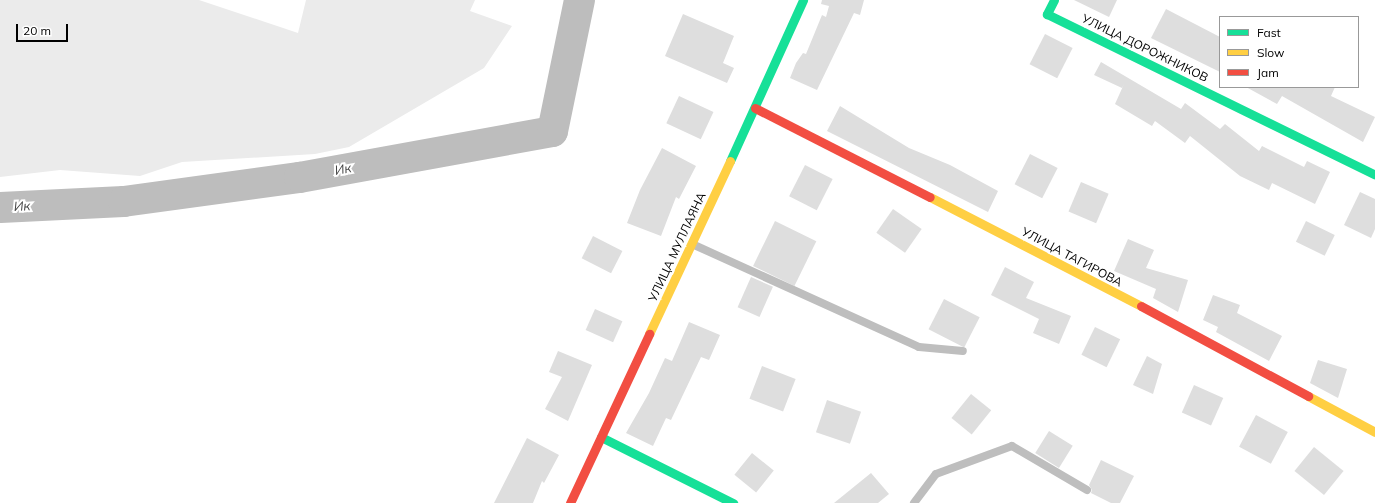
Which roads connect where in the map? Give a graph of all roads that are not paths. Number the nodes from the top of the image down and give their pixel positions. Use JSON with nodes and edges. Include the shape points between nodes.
{"nodes":[{"id":1,"x":803,"y":0,"type":"edge"},
{"id":2,"x":1054,"y":0,"type":"edge"},
{"id":3,"x":755,"y":108,"type":"junction"},
{"id":4,"x":1375,"y":175,"type":"edge"},
{"id":5,"x":692,"y":243,"type":"junction"},
{"id":6,"x":963,"y":351,"type":"dead end"},
{"id":7,"x":1375,"y":432,"type":"edge"},
{"id":8,"x":600,"y":437,"type":"junction"},
{"id":9,"x":1087,"y":490,"type":"dead end"},
{"id":10,"x":570,"y":503,"type":"edge"},
{"id":11,"x":733,"y":503,"type":"edge"},
{"id":12,"x":914,"y":503,"type":"edge"}],
"edges":[{"from":1,"to":3,"type":"street","name":"УЛИЦА МУЛЛАЯНА"},
{"from":2,"to":4,"type":"street","name":"УЛИЦА ДОРОЖНИКОВ","via":[[1047,14]]},
{"from":3,"to":5,"type":"street","name":"УЛИЦА МУЛЛАЯНА"},
{"from":3,"to":7,"type":"street","name":"УЛИЦА ТАГИРОВА","via":[[1076,272]]},
{"from":5,"to":6,"type":"lane","via":[[919,347]]},
{"from":5,"to":8,"type":"street","name":"УЛИЦА МУЛЛАЯНА"},
{"from":8,"to":10,"type":"street","name":"УЛИЦА МУЛЛАЯНА"},
{"from":8,"to":11,"type":"street"},
{"from":9,"to":12,"type":"lane","via":[[1012,446],[936,474]]}]}
